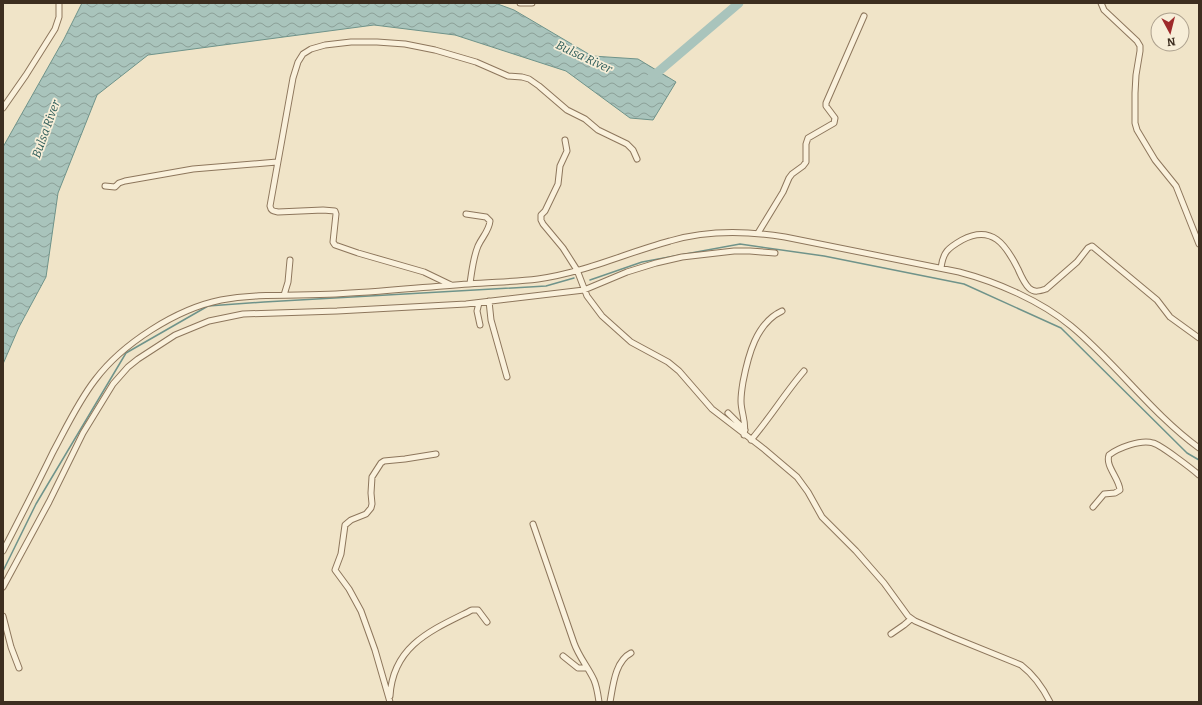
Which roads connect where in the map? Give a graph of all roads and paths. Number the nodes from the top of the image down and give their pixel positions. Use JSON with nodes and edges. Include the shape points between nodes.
{"nodes":[{"id":1,"x":59,"y":3,"type":"edge"},
{"id":2,"x":520,"y":3,"type":"edge"},
{"id":3,"x":532,"y":3,"type":"edge"},
{"id":4,"x":1101,"y":3,"type":"edge"},
{"id":5,"x":864,"y":16,"type":"dead end"},
{"id":6,"x":3,"y":108,"type":"edge"},
{"id":7,"x":565,"y":140,"type":"dead end"},
{"id":8,"x":637,"y":159,"type":"dead end"},
{"id":9,"x":277,"y":162,"type":"junction"},
{"id":10,"x":105,"y":186,"type":"dead end"},
{"id":11,"x":466,"y":214,"type":"dead end"},
{"id":12,"x":758,"y":233,"type":"junction"},
{"id":13,"x":1199,"y":244,"type":"edge"},
{"id":14,"x":775,"y":253,"type":"dead end"},
{"id":15,"x":290,"y":260,"type":"dead end"},
{"id":16,"x":941,"y":268,"type":"junction"},
{"id":17,"x":577,"y":270,"type":"junction"},
{"id":18,"x":470,"y":284,"type":"junction"},
{"id":19,"x":451,"y":285,"type":"junction"},
{"id":20,"x":584,"y":290,"type":"junction"},
{"id":21,"x":284,"y":295,"type":"junction"},
{"id":22,"x":489,"y":301,"type":"junction"},
{"id":23,"x":479,"y":302,"type":"junction"},
{"id":24,"x":782,"y":311,"type":"dead end"},
{"id":25,"x":480,"y":325,"type":"dead end"},
{"id":26,"x":1199,"y":338,"type":"edge"},
{"id":27,"x":804,"y":371,"type":"dead end"},
{"id":28,"x":508,"y":377,"type":"dead end"},
{"id":29,"x":728,"y":414,"type":"dead end"},
{"id":30,"x":745,"y":432,"type":"junction"},
{"id":31,"x":751,"y":440,"type":"junction"},
{"id":32,"x":1199,"y":448,"type":"edge"},
{"id":33,"x":436,"y":454,"type":"dead end"},
{"id":34,"x":1199,"y":466,"type":"edge"},
{"id":35,"x":1197,"y":473,"type":"edge"},
{"id":36,"x":1093,"y":507,"type":"dead end"},
{"id":37,"x":533,"y":524,"type":"dead end"},
{"id":38,"x":3,"y":551,"type":"edge"},
{"id":39,"x":3,"y":587,"type":"edge"},
{"id":40,"x":3,"y":616,"type":"edge"},
{"id":41,"x":911,"y":619,"type":"junction"},
{"id":42,"x":487,"y":622,"type":"dead end"},
{"id":43,"x":891,"y":634,"type":"dead end"},
{"id":44,"x":631,"y":653,"type":"dead end"},
{"id":45,"x":563,"y":656,"type":"dead end"},
{"id":46,"x":19,"y":668,"type":"dead end"},
{"id":47,"x":587,"y":668,"type":"junction"},
{"id":48,"x":390,"y":701,"type":"edge"},
{"id":49,"x":599,"y":702,"type":"edge"},
{"id":50,"x":610,"y":702,"type":"edge"},
{"id":51,"x":1050,"y":702,"type":"edge"}],
"edges":[{"from":1,"to":6,"type":"street","via":[[59,17],[55,29]]},
{"from":2,"to":3,"type":"street"},
{"from":4,"to":13,"type":"street","via":[[1104,10],[1137,40],[1140,46],[1136,75],[1135,124],[1155,160],[1176,186]]},
{"from":5,"to":12,"type":"street","via":[[826,103],[834,115],[834,123],[808,138],[806,162],[789,178]]},
{"from":7,"to":17,"type":"street","via":[[567,151],[560,166],[558,184],[541,220]]},
{"from":8,"to":9,"type":"street","via":[[633,150],[626,144],[567,110],[526,78],[508,76],[476,62],[435,50],[398,43],[362,42],[318,47],[307,51],[300,58],[293,78]]},
{"from":9,"to":10,"type":"street","via":[[193,169],[125,181],[115,187]]},
{"from":9,"to":19,"type":"street","via":[[270,206],[273,211],[335,211],[332,242],[335,245],[424,272]]},
{"from":11,"to":18,"type":"street","via":[[486,217],[490,221],[489,228],[478,246]]},
{"from":12,"to":16,"type":"street"},
{"from":12,"to":17,"type":"street","via":[[723,233],[676,239]]},
{"from":14,"to":20,"type":"street","via":[[734,251],[676,258],[627,272]]},
{"from":15,"to":21,"type":"street"},
{"from":16,"to":26,"type":"street","via":[[944,254],[956,244],[972,236],[989,235],[1004,246],[1026,285],[1036,292],[1046,289],[1092,246],[1157,300],[1170,316]]},
{"from":16,"to":32,"type":"street","via":[[972,275],[1011,291],[1053,313],[1082,335],[1168,421]]},
{"from":17,"to":18,"type":"street","via":[[534,280]]},
{"from":17,"to":20,"type":"street"},
{"from":18,"to":19,"type":"street"},
{"from":19,"to":21,"type":"street","via":[[335,294]]},
{"from":20,"to":22,"type":"street"},
{"from":20,"to":30,"type":"street","via":[[602,316],[620,333],[631,342],[668,362],[712,409]]},
{"from":21,"to":38,"type":"street","via":[[220,300],[206,304],[160,324],[126,348],[104,369],[86,392]]},
{"from":22,"to":23,"type":"street"},
{"from":22,"to":28,"type":"street","via":[[491,320]]},
{"from":23,"to":25,"type":"street","via":[[477,311]]},
{"from":23,"to":39,"type":"street","via":[[244,314],[209,321],[160,343],[128,367],[113,384],[83,433]]},
{"from":24,"to":30,"type":"street","via":[[769,321],[754,341],[750,352],[741,400]]},
{"from":27,"to":31,"type":"street"},
{"from":29,"to":30,"type":"street"},
{"from":30,"to":31,"type":"street"},
{"from":31,"to":41,"type":"street","via":[[797,478],[822,517],[884,582],[904,613]]},
{"from":33,"to":48,"type":"street","via":[[380,463],[372,478],[371,508],[366,514],[345,525],[336,566],[360,611]]},
{"from":34,"to":35,"type":"street"},
{"from":35,"to":36,"type":"street","via":[[1156,444],[1134,444],[1109,456],[1108,462],[1120,490],[1104,494]]},
{"from":37,"to":47,"type":"street","via":[[577,652]]},
{"from":40,"to":46,"type":"street"},
{"from":41,"to":43,"type":"street"},
{"from":41,"to":51,"type":"street","via":[[1021,665],[1030,671]]},
{"from":42,"to":48,"type":"street","via":[[478,610],[472,610],[418,640],[399,661],[391,684]]},
{"from":44,"to":50,"type":"street","via":[[622,660]]},
{"from":45,"to":47,"type":"street","via":[[578,668]]},
{"from":47,"to":49,"type":"street","via":[[594,679]]}]}
